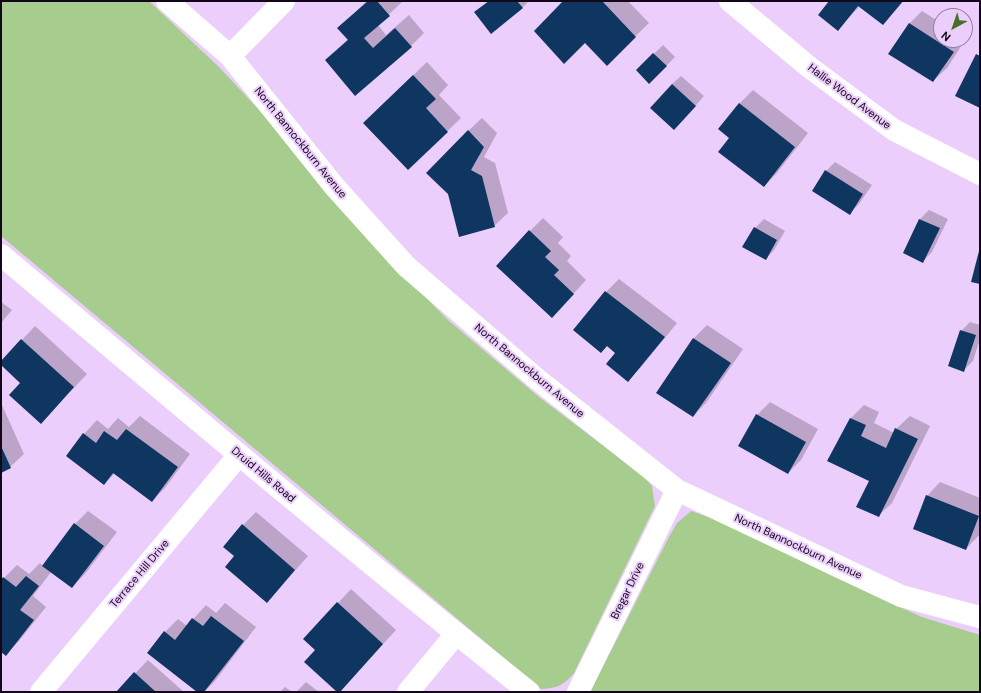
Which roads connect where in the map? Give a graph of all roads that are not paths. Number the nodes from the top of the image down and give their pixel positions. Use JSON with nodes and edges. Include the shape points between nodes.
{"nodes":[{"id":1,"x":167,"y":1,"type":"edge"},
{"id":2,"x":284,"y":1,"type":"edge"},
{"id":3,"x":730,"y":1,"type":"edge"},
{"id":4,"x":230,"y":56,"type":"junction"},
{"id":5,"x":980,"y":174,"type":"edge"},
{"id":6,"x":1,"y":255,"type":"edge"},
{"id":7,"x":239,"y":456,"type":"junction"},
{"id":8,"x":677,"y":490,"type":"junction"},
{"id":9,"x":980,"y":617,"type":"edge"},
{"id":10,"x":456,"y":634,"type":"junction"},
{"id":11,"x":41,"y":692,"type":"edge"},
{"id":12,"x":408,"y":692,"type":"edge"},
{"id":13,"x":529,"y":692,"type":"edge"},
{"id":14,"x":578,"y":692,"type":"edge"}],
"edges":[{"from":1,"to":4,"type":"street","name":"North Bannockburn Avenue"},
{"from":2,"to":4,"type":"street"},
{"from":3,"to":5,"type":"street","name":"Hallie Wood Avenue","via":[[809,67],[894,130]]},
{"from":4,"to":8,"type":"street","name":"North Bannockburn Avenue","via":[[334,186],[406,266],[537,380]]},
{"from":6,"to":7,"type":"street","name":"Druid Hills Road"},
{"from":7,"to":10,"type":"street","name":"Druid Hills Road"},
{"from":7,"to":11,"type":"street","name":"Terrace Hill Drive"},
{"from":8,"to":9,"type":"street","name":"North Bannockburn Avenue","via":[[901,596]]},
{"from":8,"to":14,"type":"street","name":"Bregar Drive"},
{"from":10,"to":12,"type":"street"},
{"from":10,"to":13,"type":"street","name":"Druid Hills Road"}]}
